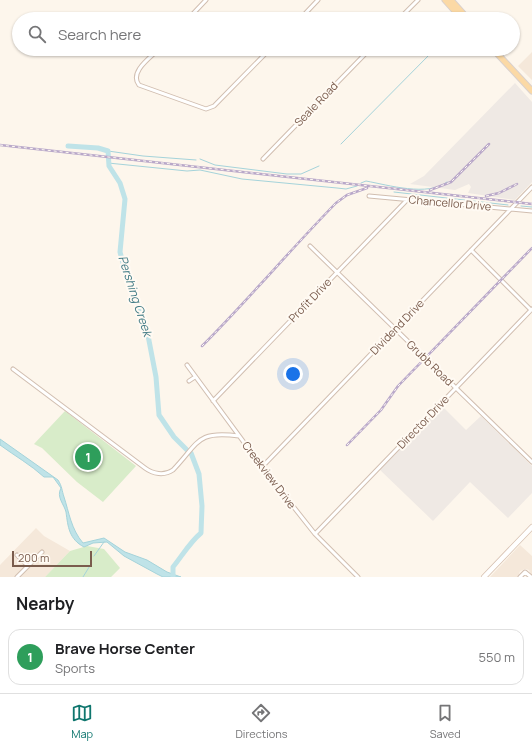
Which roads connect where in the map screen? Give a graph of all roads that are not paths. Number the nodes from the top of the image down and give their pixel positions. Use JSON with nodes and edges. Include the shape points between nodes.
{"nodes":[{"id":1,"x":206,"y":0,"type":"edge"},
{"id":2,"x":318,"y":0,"type":"edge"},
{"id":3,"x":418,"y":0,"type":"edge"},
{"id":4,"x":444,"y":0,"type":"edge"},
{"id":5,"x":453,"y":0,"type":"edge"},
{"id":6,"x":195,"y":12,"type":"edge"},
{"id":7,"x":307,"y":12,"type":"edge"},
{"id":8,"x":406,"y":12,"type":"edge"},
{"id":9,"x":455,"y":12,"type":"edge"},
{"id":10,"x":462,"y":12,"type":"edge"},
{"id":11,"x":152,"y":56,"type":"edge"},
{"id":12,"x":263,"y":56,"type":"edge"},
{"id":13,"x":363,"y":56,"type":"edge"},
{"id":14,"x":500,"y":56,"type":"edge"},
{"id":15,"x":532,"y":91,"type":"edge"},
{"id":16,"x":263,"y":159,"type":"dead end"},
{"id":17,"x":532,"y":187,"type":"edge"},
{"id":18,"x":368,"y":196,"type":"dead end"},
{"id":19,"x":407,"y":200,"type":"junction"},
{"id":20,"x":511,"y":208,"type":"junction"},
{"id":21,"x":532,"y":211,"type":"edge"},
{"id":22,"x":310,"y":246,"type":"dead end"},
{"id":23,"x":471,"y":250,"type":"junction"},
{"id":24,"x":337,"y":272,"type":"junction"},
{"id":25,"x":532,"y":309,"type":"edge"},
{"id":26,"x":395,"y":329,"type":"junction"},
{"id":27,"x":187,"y":365,"type":"dead end"},
{"id":28,"x":13,"y":369,"type":"dead end"},
{"id":29,"x":195,"y":376,"type":"junction"},
{"id":30,"x":189,"y":381,"type":"dead end"},
{"id":31,"x":456,"y":388,"type":"junction"},
{"id":32,"x":213,"y":401,"type":"junction"},
{"id":33,"x":239,"y":436,"type":"junction"},
{"id":34,"x":532,"y":462,"type":"edge"},
{"id":35,"x":262,"y":467,"type":"junction"},
{"id":36,"x":532,"y":527,"type":"edge"},
{"id":37,"x":315,"y":534,"type":"junction"},
{"id":38,"x":42,"y":552,"type":"dead end"},
{"id":39,"x":17,"y":555,"type":"dead end"},
{"id":40,"x":28,"y":566,"type":"junction"},
{"id":41,"x":17,"y":577,"type":"edge"},
{"id":42,"x":358,"y":577,"type":"edge"},
{"id":43,"x":484,"y":577,"type":"edge"},
{"id":44,"x":520,"y":577,"type":"edge"},
{"id":45,"x":531,"y":577,"type":"edge"}],
"edges":[{"from":1,"to":6,"type":"street"},
{"from":2,"to":7,"type":"street"},
{"from":3,"to":8,"type":"street"},
{"from":4,"to":9,"type":"main road"},
{"from":5,"to":10,"type":"main road"},
{"from":11,"to":12,"type":"street","via":[[138,71],[135,79],[141,87],[202,108],[211,108]]},
{"from":13,"to":16,"type":"street","name":"Seale Road"},
{"from":14,"to":15,"type":"main road"},
{"from":17,"to":20,"type":"street","name":"Dividend Drive"},
{"from":18,"to":19,"type":"street","name":"Chancellor Drive"},
{"from":19,"to":20,"type":"street","name":"Chancellor Drive"},
{"from":19,"to":24,"type":"street","name":"Profit Drive"},
{"from":20,"to":21,"type":"street","name":"Chancellor Drive"},
{"from":20,"to":23,"type":"street","name":"Dividend Drive"},
{"from":22,"to":24,"type":"street","name":"Grubb Road"},
{"from":23,"to":25,"type":"street"},
{"from":23,"to":26,"type":"street","name":"Dividend Drive"},
{"from":24,"to":26,"type":"street","name":"Grubb Road"},
{"from":24,"to":32,"type":"street","name":"Profit Drive"},
{"from":25,"to":31,"type":"street","name":"Director Drive"},
{"from":26,"to":31,"type":"street","name":"Grubb Road"},
{"from":26,"to":35,"type":"street","name":"Dividend Drive"},
{"from":27,"to":29,"type":"street"},
{"from":28,"to":33,"type":"street","name":"Creekview Drive","via":[[144,468],[155,473],[168,473],[173,470],[197,442],[206,436],[221,433]]},
{"from":29,"to":30,"type":"street"},
{"from":29,"to":32,"type":"street"},
{"from":31,"to":34,"type":"street","name":"Grubb Road"},
{"from":31,"to":37,"type":"street","name":"Director Drive"},
{"from":32,"to":33,"type":"street"},
{"from":33,"to":35,"type":"street","name":"Creekview Drive"},
{"from":35,"to":37,"type":"street","name":"Creekview Drive"},
{"from":36,"to":43,"type":"main road"},
{"from":37,"to":42,"type":"street","name":"Creekview Drive"},
{"from":38,"to":40,"type":"street"},
{"from":39,"to":40,"type":"street"},
{"from":40,"to":41,"type":"street"},
{"from":44,"to":45,"type":"street","via":[[525,572]]}]}
